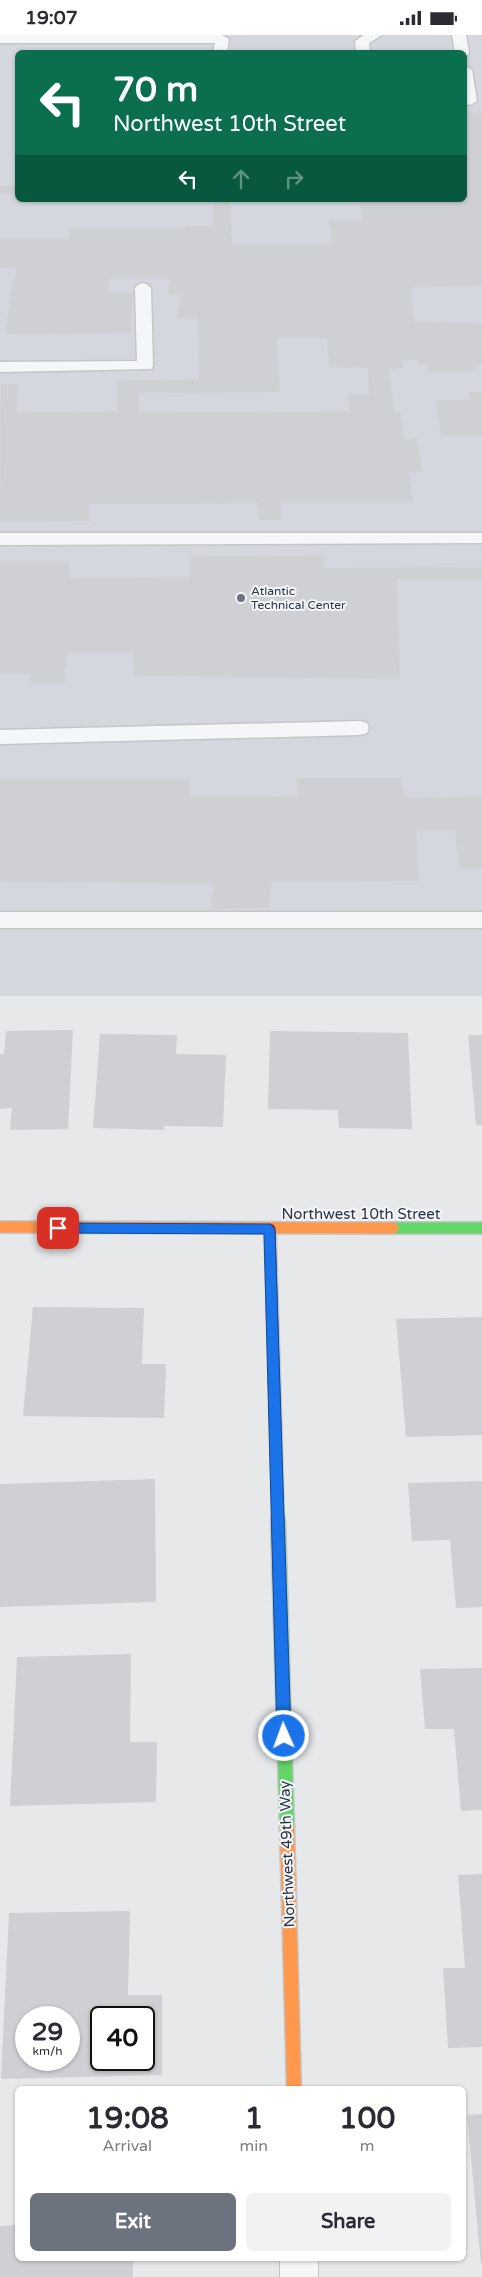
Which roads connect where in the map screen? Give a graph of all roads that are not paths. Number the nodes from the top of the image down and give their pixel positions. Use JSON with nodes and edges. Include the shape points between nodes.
{"nodes":[{"id":1,"x":375,"y":35,"type":"edge"},
{"id":2,"x":459,"y":35,"type":"edge"},
{"id":3,"x":0,"y":39,"type":"edge"},
{"id":4,"x":225,"y":43,"type":"edge"},
{"id":5,"x":363,"y":50,"type":"edge"},
{"id":6,"x":462,"y":50,"type":"edge"},
{"id":7,"x":467,"y":79,"type":"edge"},
{"id":8,"x":472,"y":101,"type":"edge"},
{"id":9,"x":143,"y":288,"type":"dead end"},
{"id":10,"x":0,"y":367,"type":"edge"},
{"id":11,"x":482,"y":538,"type":"edge"},
{"id":12,"x":0,"y":539,"type":"edge"},
{"id":13,"x":360,"y":728,"type":"dead end"},
{"id":14,"x":0,"y":737,"type":"edge"},
{"id":15,"x":0,"y":920,"type":"edge"},
{"id":16,"x":482,"y":920,"type":"edge"},
{"id":17,"x":0,"y":1227,"type":"edge"},
{"id":18,"x":482,"y":1228,"type":"edge"},
{"id":19,"x":270,"y":1229,"type":"junction"},
{"id":20,"x":294,"y":2086,"type":"edge"},
{"id":21,"x":299,"y":2261,"type":"edge"},
{"id":22,"x":299,"y":2277,"type":"edge"}],
"edges":[{"from":1,"to":5,"type":"lane","via":[[362,41]]},
{"from":2,"to":6,"type":"lane"},
{"from":3,"to":4,"type":"lane"},
{"from":7,"to":8,"type":"lane"},
{"from":9,"to":10,"type":"lane","via":[[146,366]]},
{"from":11,"to":12,"type":"lane"},
{"from":13,"to":14,"type":"lane"},
{"from":15,"to":16,"type":"lane"},
{"from":17,"to":19,"type":"street","name":"Northwest 10th Street"},
{"from":18,"to":19,"type":"street","name":"Northwest 10th Street"},
{"from":19,"to":20,"type":"street","name":"Northwest 49th Way"},
{"from":21,"to":22,"type":"street"}]}
